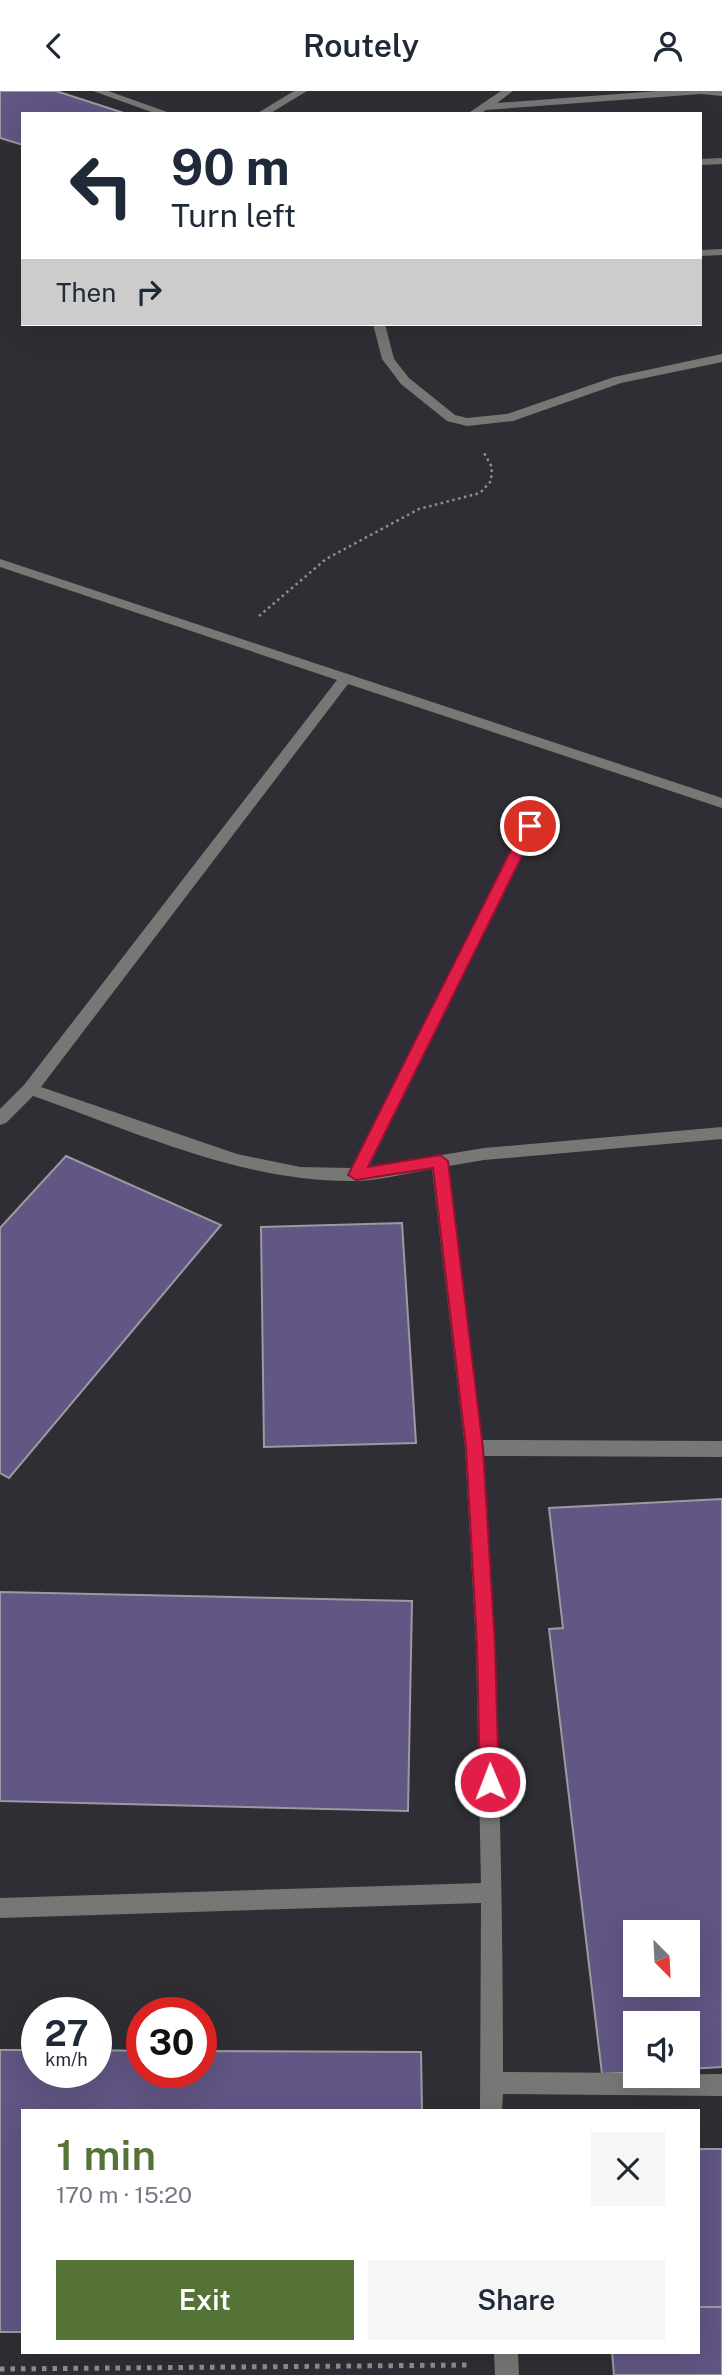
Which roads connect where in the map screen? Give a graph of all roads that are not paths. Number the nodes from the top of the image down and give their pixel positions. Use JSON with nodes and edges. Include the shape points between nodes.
{"nodes":[{"id":1,"x":98,"y":91,"type":"edge"},
{"id":2,"x":302,"y":91,"type":"edge"},
{"id":3,"x":508,"y":91,"type":"edge"},
{"id":4,"x":701,"y":91,"type":"edge"},
{"id":5,"x":722,"y":93,"type":"edge"},
{"id":6,"x":483,"y":107,"type":"junction"},
{"id":7,"x":162,"y":112,"type":"edge"},
{"id":8,"x":265,"y":112,"type":"edge"},
{"id":9,"x":475,"y":112,"type":"edge"},
{"id":10,"x":722,"y":160,"type":"edge"},
{"id":11,"x":702,"y":162,"type":"edge"},
{"id":12,"x":722,"y":251,"type":"edge"},
{"id":13,"x":702,"y":253,"type":"edge"},
{"id":14,"x":380,"y":326,"type":"edge"},
{"id":15,"x":722,"y":358,"type":"edge"},
{"id":16,"x":0,"y":563,"type":"edge"},
{"id":17,"x":346,"y":677,"type":"junction"},
{"id":18,"x":722,"y":803,"type":"edge"},
{"id":19,"x":530,"y":826,"type":"dead end"},
{"id":20,"x":30,"y":1089,"type":"junction"},
{"id":21,"x":0,"y":1119,"type":"edge"},
{"id":22,"x":722,"y":1133,"type":"edge"},
{"id":23,"x":440,"y":1161,"type":"junction"},
{"id":24,"x":356,"y":1175,"type":"junction"},
{"id":25,"x":474,"y":1448,"type":"junction"},
{"id":26,"x":722,"y":1449,"type":"edge"},
{"id":27,"x":492,"y":1893,"type":"junction"},
{"id":28,"x":0,"y":1908,"type":"edge"},
{"id":29,"x":489,"y":2083,"type":"junction"},
{"id":30,"x":722,"y":2085,"type":"edge"},
{"id":31,"x":491,"y":2109,"type":"edge"}],
"edges":[{"from":1,"to":7,"type":"street"},
{"from":2,"to":8,"type":"street"},
{"from":3,"to":6,"type":"street"},
{"from":4,"to":5,"type":"street"},
{"from":4,"to":6,"type":"street"},
{"from":6,"to":9,"type":"street"},
{"from":10,"to":11,"type":"street"},
{"from":12,"to":13,"type":"street"},
{"from":14,"to":15,"type":"street","via":[[388,359],[405,380],[451,418],[467,422],[509,418],[618,380]]},
{"from":16,"to":17,"type":"street"},
{"from":17,"to":18,"type":"street"},
{"from":17,"to":20,"type":"street"},
{"from":19,"to":24,"type":"street"},
{"from":20,"to":21,"type":"street"},
{"from":20,"to":24,"type":"street","via":[[235,1160],[300,1173]]},
{"from":22,"to":23,"type":"street"},
{"from":23,"to":24,"type":"street"},
{"from":23,"to":25,"type":"street"},
{"from":25,"to":26,"type":"street"},
{"from":25,"to":27,"type":"street","via":[[486,1645]]},
{"from":27,"to":28,"type":"street"},
{"from":27,"to":29,"type":"street"},
{"from":29,"to":30,"type":"street"},
{"from":29,"to":31,"type":"street"}]}
